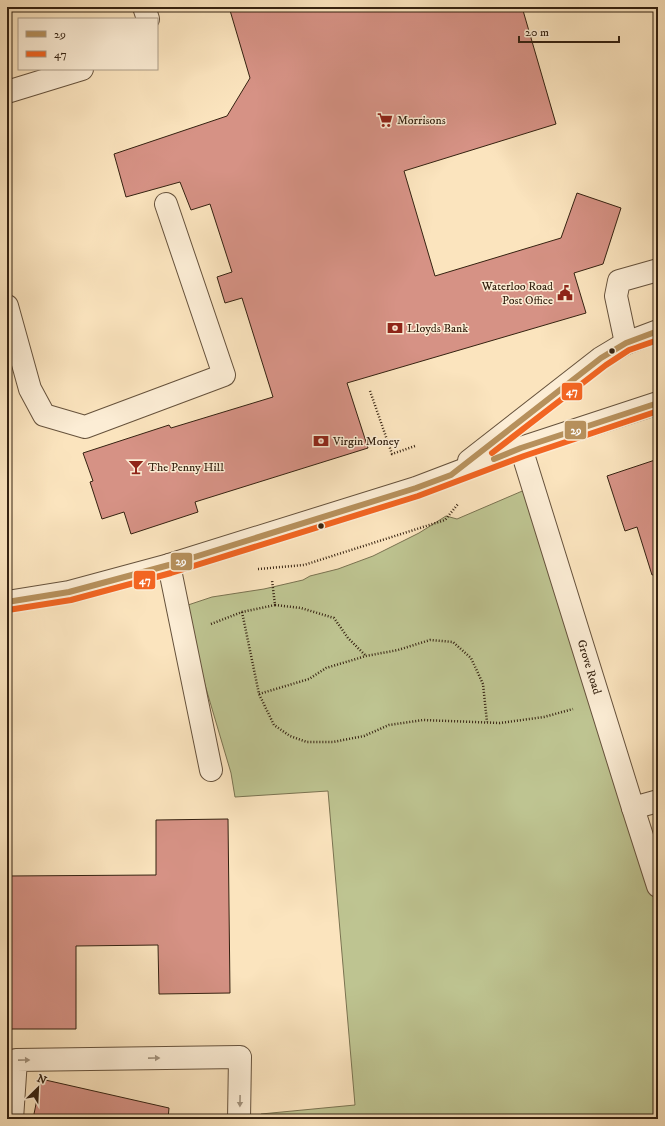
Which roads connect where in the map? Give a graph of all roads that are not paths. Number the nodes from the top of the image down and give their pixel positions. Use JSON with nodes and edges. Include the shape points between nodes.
{"nodes":[{"id":1,"x":144,"y":7,"type":"edge"},
{"id":2,"x":148,"y":18,"type":"edge"},
{"id":3,"x":79,"y":70,"type":"edge"},
{"id":4,"x":7,"y":92,"type":"edge"},
{"id":5,"x":166,"y":204,"type":"dead end"},
{"id":6,"x":658,"y":270,"type":"edge"},
{"id":7,"x":7,"y":306,"type":"edge"},
{"id":8,"x":658,"y":331,"type":"edge"},
{"id":9,"x":626,"y":343,"type":"junction"},
{"id":10,"x":15,"y":366,"type":"edge"},
{"id":11,"x":658,"y":403,"type":"edge"},
{"id":12,"x":522,"y":448,"type":"junction"},
{"id":13,"x":451,"y":475,"type":"junction"},
{"id":14,"x":170,"y":564,"type":"junction"},
{"id":15,"x":7,"y":602,"type":"edge"},
{"id":16,"x":211,"y":770,"type":"dead end"},
{"id":17,"x":658,"y":801,"type":"edge"},
{"id":18,"x":633,"y":808,"type":"junction"},
{"id":19,"x":658,"y":886,"type":"edge"},
{"id":20,"x":12,"y":1119,"type":"edge"},
{"id":21,"x":239,"y":1119,"type":"edge"}],
"edges":[{"from":1,"to":2,"type":"street"},
{"from":3,"to":4,"type":"street"},
{"from":5,"to":10,"type":"street","via":[[224,376],[85,427],[44,415]]},
{"from":6,"to":9,"type":"street","via":[[619,281],[616,296]]},
{"from":7,"to":10,"type":"street"},
{"from":8,"to":9,"type":"street"},
{"from":9,"to":13,"type":"street","via":[[601,358]]},
{"from":11,"to":12,"type":"street"},
{"from":12,"to":13,"type":"street"},
{"from":12,"to":18,"type":"street","name":"Grove Road"},
{"from":13,"to":14,"type":"street"},
{"from":14,"to":15,"type":"street","via":[[69,592]]},
{"from":14,"to":16,"type":"street"},
{"from":17,"to":18,"type":"street"},
{"from":18,"to":19,"type":"street","name":"Grove Road"},
{"from":20,"to":21,"type":"street","one_way":true,"via":[[16,1060],[240,1057]]}]}
